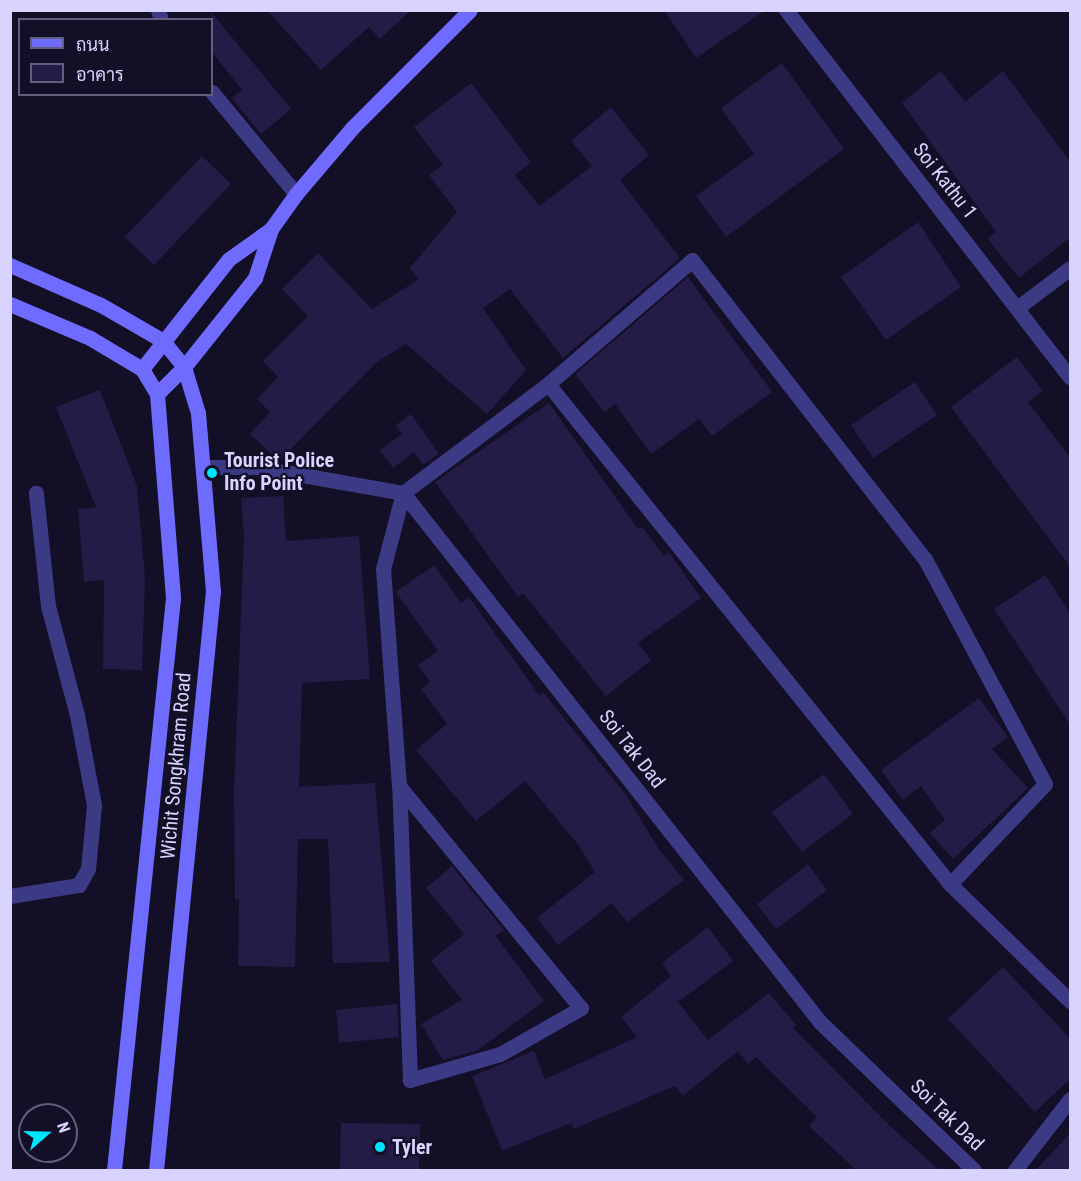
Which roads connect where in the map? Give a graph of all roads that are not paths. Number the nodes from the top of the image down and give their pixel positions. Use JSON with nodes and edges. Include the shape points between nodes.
{"nodes":[{"id":1,"x":470,"y":10,"type":"edge"},
{"id":2,"x":786,"y":10,"type":"edge"},
{"id":3,"x":213,"y":93,"type":"edge"},
{"id":4,"x":296,"y":194,"type":"junction"},
{"id":5,"x":272,"y":229,"type":"junction"},
{"id":6,"x":10,"y":265,"type":"edge"},
{"id":7,"x":1071,"y":268,"type":"edge"},
{"id":8,"x":10,"y":304,"type":"edge"},
{"id":9,"x":1017,"y":308,"type":"junction"},
{"id":10,"x":163,"y":341,"type":"junction"},
{"id":11,"x":184,"y":368,"type":"junction"},
{"id":12,"x":142,"y":369,"type":"junction"},
{"id":13,"x":1071,"y":376,"type":"edge"},
{"id":14,"x":548,"y":384,"type":"junction"},
{"id":15,"x":157,"y":394,"type":"junction"},
{"id":16,"x":205,"y":467,"type":"junction"},
{"id":17,"x":36,"y":493,"type":"dead end"},
{"id":18,"x":404,"y":493,"type":"junction"},
{"id":19,"x":399,"y":786,"type":"junction"},
{"id":20,"x":950,"y":884,"type":"junction"},
{"id":21,"x":10,"y":896,"type":"edge"},
{"id":22,"x":1071,"y":1001,"type":"edge"},
{"id":23,"x":1071,"y":1099,"type":"edge"},
{"id":24,"x":114,"y":1170,"type":"edge"},
{"id":25,"x":156,"y":1170,"type":"edge"},
{"id":26,"x":974,"y":1170,"type":"edge"},
{"id":27,"x":1015,"y":1170,"type":"edge"}],
"edges":[{"from":1,"to":4,"type":"main road","via":[[353,127]]},
{"from":2,"to":9,"type":"street","name":"Soi Kathu 1"},
{"from":3,"to":4,"type":"street"},
{"from":4,"to":5,"type":"main road"},
{"from":5,"to":10,"type":"main road","via":[[229,259]]},
{"from":5,"to":11,"type":"main road","via":[[255,278]]},
{"from":6,"to":10,"type":"main road","name":"Wichit Songkhram Road","via":[[101,305]]},
{"from":7,"to":9,"type":"street"},
{"from":8,"to":12,"type":"main road","name":"Wichit Songkhram Road","via":[[90,338]]},
{"from":9,"to":13,"type":"street","name":"Soi Kathu 1"},
{"from":10,"to":11,"type":"main road","name":"Wichit Songkhram Road"},
{"from":10,"to":12,"type":"main road"},
{"from":11,"to":15,"type":"main road"},
{"from":11,"to":16,"type":"main road","name":"Wichit Songkhram Road","via":[[198,413]]},
{"from":12,"to":15,"type":"main road","name":"Wichit Songkhram Road"},
{"from":14,"to":18,"type":"street"},
{"from":14,"to":20,"type":"street"},
{"from":14,"to":20,"type":"street","via":[[692,260],[925,559],[1045,784]]},
{"from":15,"to":24,"type":"main road","name":"Wichit Songkhram Road","via":[[174,598]]},
{"from":16,"to":18,"type":"street","via":[[257,467]]},
{"from":16,"to":25,"type":"main road","name":"Wichit Songkhram Road","via":[[213,591]]},
{"from":17,"to":21,"type":"street","via":[[48,606],[77,715],[94,805],[88,869],[79,885]]},
{"from":18,"to":19,"type":"street","via":[[383,569]]},
{"from":18,"to":26,"type":"street","name":"Soi Tak Dad","via":[[820,1022]]},
{"from":19,"to":19,"type":"street","via":[[409,1057],[410,1080],[500,1054],[581,1008]]},
{"from":20,"to":22,"type":"street"},
{"from":23,"to":27,"type":"street"}]}
